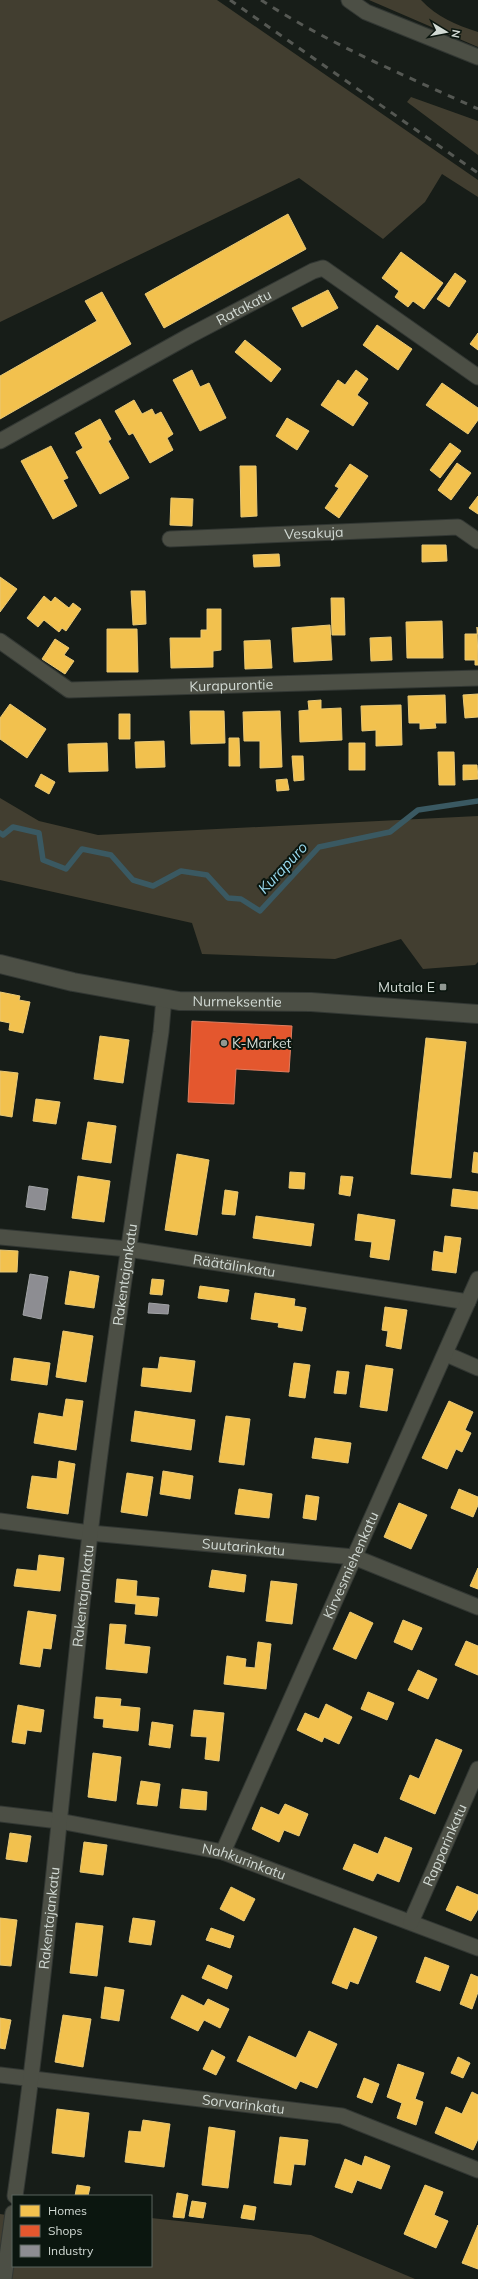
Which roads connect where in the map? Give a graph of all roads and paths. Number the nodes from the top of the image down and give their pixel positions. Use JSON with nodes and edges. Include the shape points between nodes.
{"nodes":[{"id":1,"x":349,"y":0,"type":"edge"},
{"id":2,"x":478,"y":57,"type":"edge"},
{"id":3,"x":478,"y":377,"type":"edge"},
{"id":4,"x":0,"y":441,"type":"edge"},
{"id":5,"x":170,"y":539,"type":"dead end"},
{"id":6,"x":478,"y":541,"type":"edge"},
{"id":7,"x":0,"y":641,"type":"edge"},
{"id":8,"x":478,"y":678,"type":"edge"},
{"id":9,"x":0,"y":964,"type":"edge"},
{"id":10,"x":164,"y":998,"type":"junction"},
{"id":11,"x":478,"y":1014,"type":"edge"},
{"id":12,"x":0,"y":1237,"type":"edge"},
{"id":13,"x":128,"y":1249,"type":"junction"},
{"id":14,"x":478,"y":1279,"type":"edge"},
{"id":15,"x":468,"y":1302,"type":"junction"},
{"id":16,"x":446,"y":1354,"type":"junction"},
{"id":17,"x":478,"y":1368,"type":"edge"},
{"id":18,"x":0,"y":1521,"type":"edge"},
{"id":19,"x":90,"y":1533,"type":"junction"},
{"id":20,"x":354,"y":1557,"type":"junction"},
{"id":21,"x":478,"y":1607,"type":"edge"},
{"id":22,"x":478,"y":1769,"type":"edge"},
{"id":23,"x":0,"y":1814,"type":"edge"},
{"id":24,"x":59,"y":1821,"type":"junction"},
{"id":25,"x":223,"y":1852,"type":"junction"},
{"id":26,"x":411,"y":1922,"type":"junction"},
{"id":27,"x":478,"y":1948,"type":"edge"},
{"id":28,"x":0,"y":2075,"type":"edge"},
{"id":29,"x":32,"y":2078,"type":"junction"},
{"id":30,"x":478,"y":2170,"type":"edge"},
{"id":31,"x":16,"y":2195,"type":"edge"},
{"id":32,"x":12,"y":2220,"type":"edge"},
{"id":33,"x":4,"y":2279,"type":"edge"}],
"edges":[{"from":1,"to":2,"type":"street","via":[[366,12]]},
{"from":3,"to":4,"type":"street","name":"Ratakatu","via":[[323,268],[189,336]]},
{"from":5,"to":6,"type":"street","name":"Vesakuja","via":[[458,527]]},
{"from":7,"to":8,"type":"street","name":"Kurapurontie","via":[[69,690]]},
{"from":9,"to":10,"type":"street","name":"Nurmeksentie","via":[[74,982]]},
{"from":10,"to":11,"type":"street","name":"Nurmeksentie","via":[[179,1001],[310,1002]]},
{"from":10,"to":13,"type":"street","name":"Rakentajankatu"},
{"from":12,"to":13,"type":"street","name":"Räätälinkatu"},
{"from":13,"to":15,"type":"street","name":"Räätälinkatu"},
{"from":13,"to":19,"type":"street","name":"Rakentajankatu"},
{"from":14,"to":15,"type":"street","name":"Kirvesmiehenkatu"},
{"from":15,"to":16,"type":"street","name":"Kirvesmiehenkatu"},
{"from":16,"to":17,"type":"street"},
{"from":16,"to":20,"type":"street","name":"Kirvesmiehenkatu"},
{"from":18,"to":19,"type":"street","name":"Suutarinkatu"},
{"from":19,"to":20,"type":"street","name":"Suutarinkatu"},
{"from":19,"to":24,"type":"street","name":"Rakentajankatu"},
{"from":20,"to":21,"type":"street","name":"Suutarinkatu"},
{"from":20,"to":25,"type":"street","name":"Kirvesmiehenkatu"},
{"from":22,"to":26,"type":"street","name":"Rapparinkatu"},
{"from":23,"to":24,"type":"street","name":"Nahkurinkatu"},
{"from":24,"to":25,"type":"street","name":"Nahkurinkatu"},
{"from":24,"to":29,"type":"street","name":"Rakentajankatu"},
{"from":25,"to":26,"type":"street","name":"Nahkurinkatu"},
{"from":26,"to":27,"type":"street","name":"Nahkurinkatu"},
{"from":28,"to":29,"type":"street","name":"Sorvarinkatu"},
{"from":29,"to":30,"type":"street","name":"Sorvarinkatu","via":[[342,2116]]},
{"from":29,"to":31,"type":"street","name":"Rakentajankatu"},
{"from":32,"to":33,"type":"street"}]}
